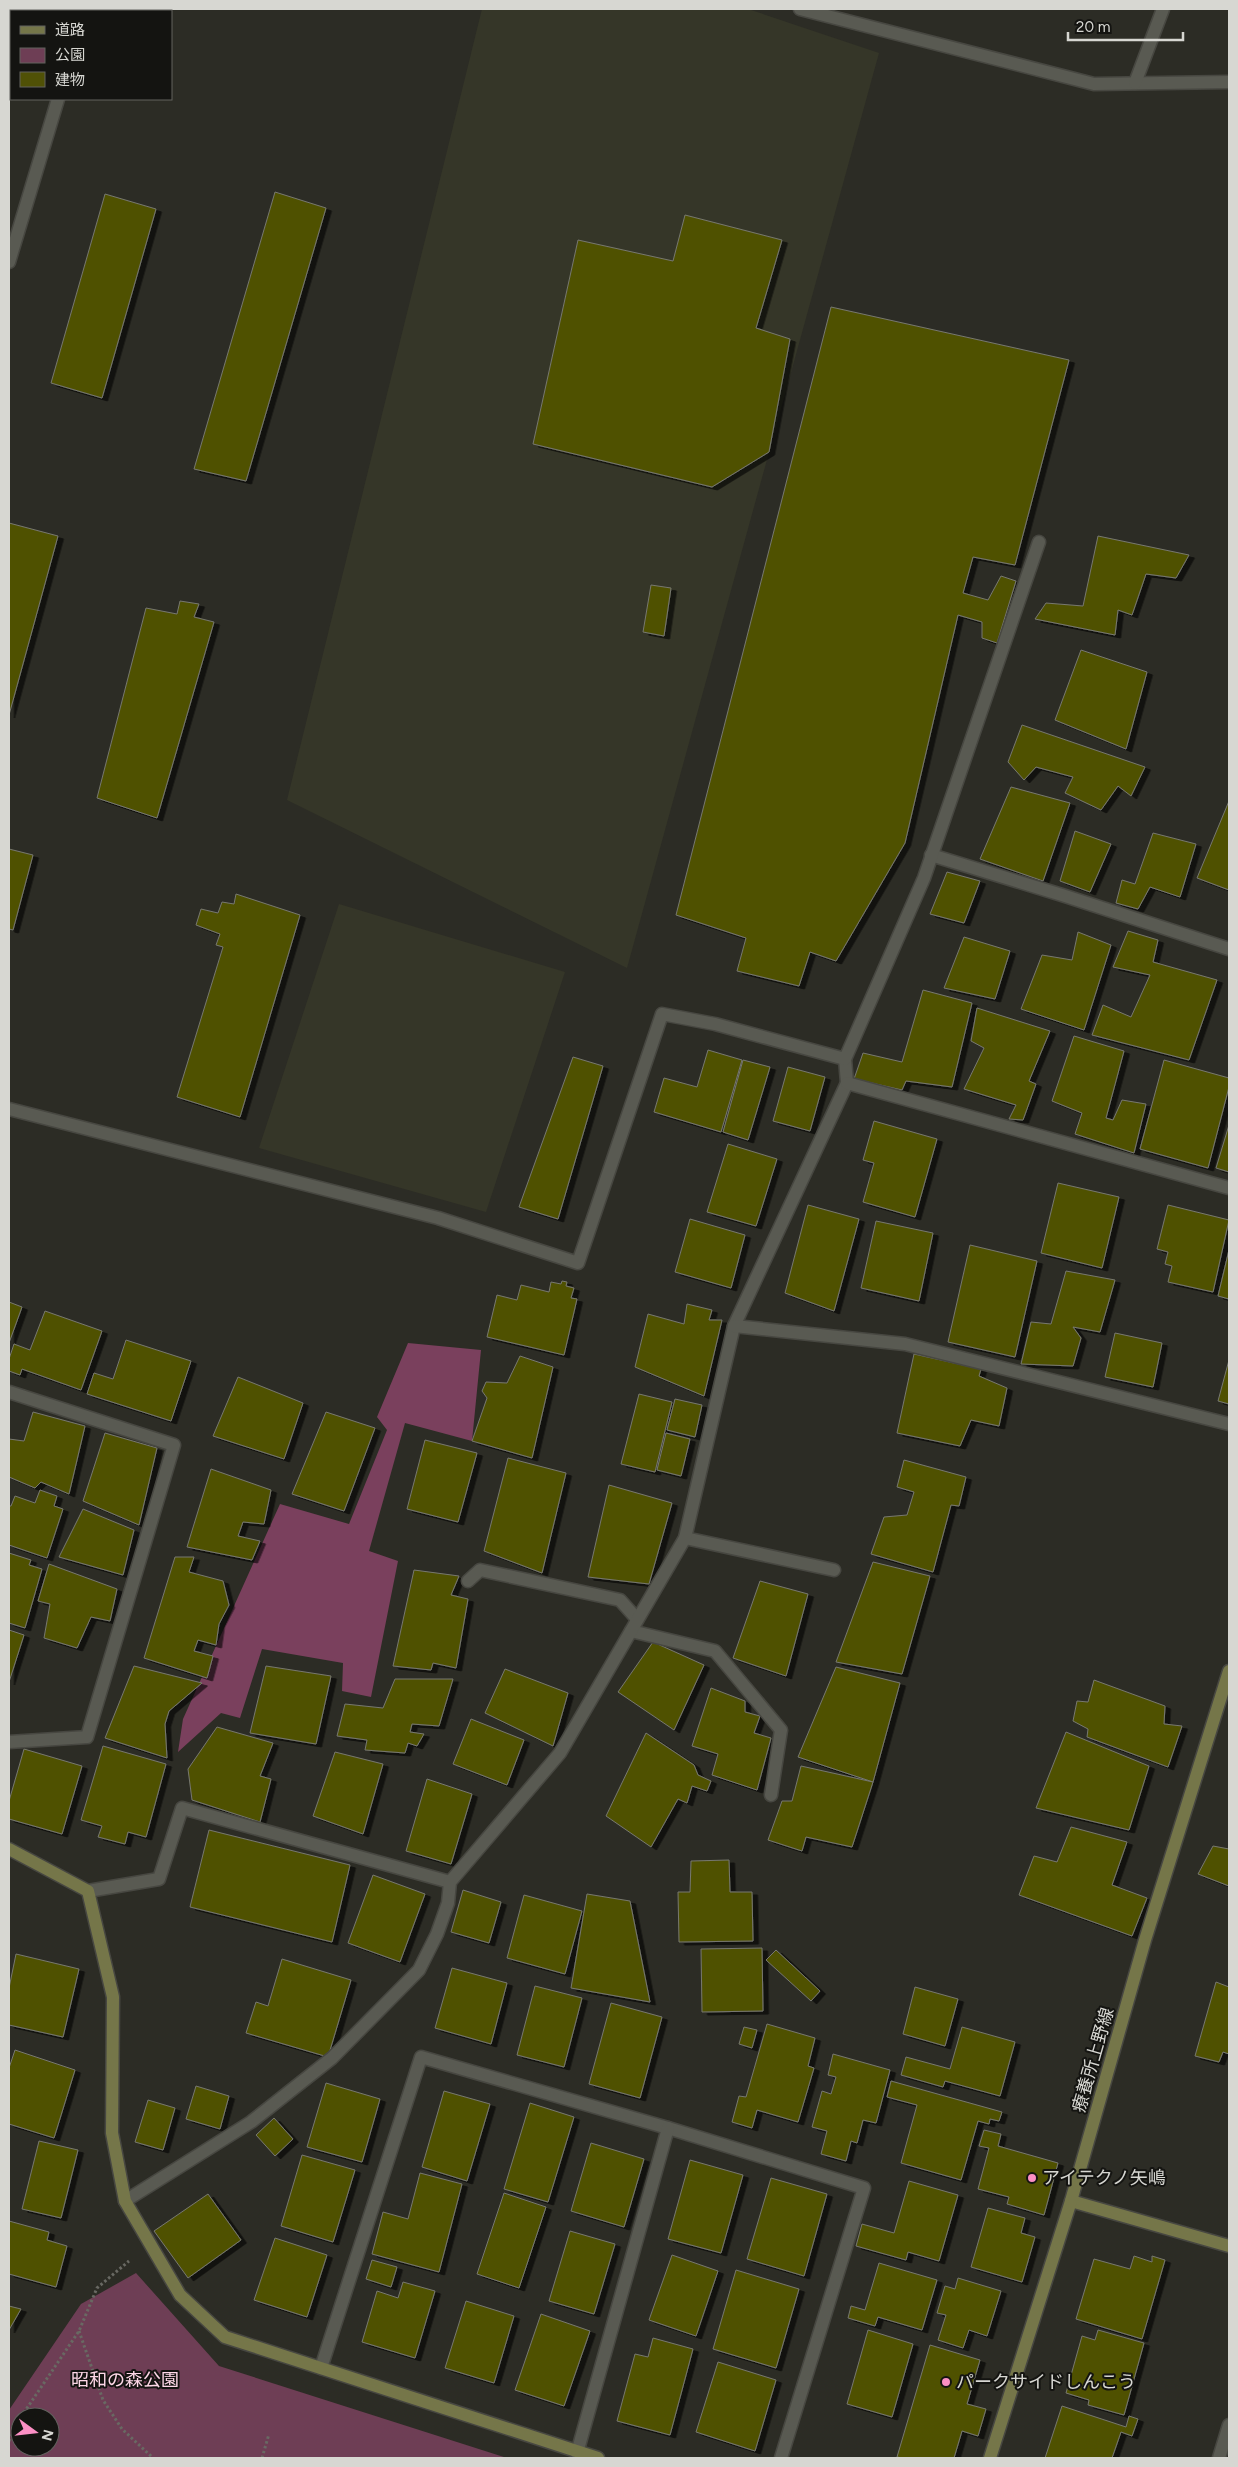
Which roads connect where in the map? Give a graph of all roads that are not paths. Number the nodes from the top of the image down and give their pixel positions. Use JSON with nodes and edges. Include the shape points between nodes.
{"nodes":[{"id":1,"x":800,"y":9,"type":"edge"},
{"id":2,"x":1163,"y":9,"type":"edge"},
{"id":3,"x":1229,"y":82,"type":"edge"},
{"id":4,"x":1135,"y":83,"type":"junction"},
{"id":5,"x":58,"y":100,"type":"edge"},
{"id":6,"x":9,"y":262,"type":"edge"},
{"id":7,"x":1040,"y":542,"type":"dead end"},
{"id":8,"x":931,"y":855,"type":"junction"},
{"id":9,"x":1229,"y":950,"type":"edge"},
{"id":10,"x":845,"y":1059,"type":"junction"},
{"id":11,"x":848,"y":1083,"type":"junction"},
{"id":12,"x":9,"y":1110,"type":"edge"},
{"id":13,"x":1229,"y":1188,"type":"edge"},
{"id":14,"x":734,"y":1326,"type":"junction"},
{"id":15,"x":9,"y":1392,"type":"edge"},
{"id":16,"x":1229,"y":1424,"type":"edge"},
{"id":17,"x":685,"y":1538,"type":"junction"},
{"id":18,"x":834,"y":1570,"type":"dead end"},
{"id":19,"x":468,"y":1581,"type":"dead end"},
{"id":20,"x":637,"y":1619,"type":"junction"},
{"id":21,"x":631,"y":1631,"type":"junction"},
{"id":22,"x":1229,"y":1671,"type":"edge"},
{"id":23,"x":9,"y":1742,"type":"edge"},
{"id":24,"x":770,"y":1795,"type":"dead end"},
{"id":25,"x":9,"y":1849,"type":"edge"},
{"id":26,"x":450,"y":1882,"type":"junction"},
{"id":27,"x":88,"y":1891,"type":"junction"},
{"id":28,"x":668,"y":2128,"type":"junction"},
{"id":29,"x":1071,"y":2200,"type":"junction"},
{"id":30,"x":125,"y":2201,"type":"junction"},
{"id":31,"x":1229,"y":2246,"type":"edge"},
{"id":32,"x":321,"y":2368,"type":"junction"},
{"id":33,"x":1229,"y":2425,"type":"edge"},
{"id":34,"x":577,"y":2453,"type":"junction"},
{"id":35,"x":598,"y":2458,"type":"edge"},
{"id":36,"x":782,"y":2458,"type":"edge"},
{"id":37,"x":990,"y":2458,"type":"edge"},
{"id":38,"x":1219,"y":2458,"type":"edge"}],
"edges":[{"from":1,"to":4,"type":"street","via":[[1094,84]]},
{"from":2,"to":4,"type":"street"},
{"from":3,"to":4,"type":"street"},
{"from":5,"to":6,"type":"street"},
{"from":7,"to":8,"type":"street"},
{"from":8,"to":9,"type":"street"},
{"from":8,"to":10,"type":"street"},
{"from":10,"to":11,"type":"street"},
{"from":10,"to":12,"type":"street","via":[[715,1024],[662,1014],[578,1263],[438,1218]]},
{"from":11,"to":13,"type":"street"},
{"from":11,"to":14,"type":"street"},
{"from":14,"to":16,"type":"street","via":[[904,1344]]},
{"from":14,"to":17,"type":"street"},
{"from":15,"to":23,"type":"street","via":[[174,1445],[86,1737]]},
{"from":17,"to":18,"type":"street"},
{"from":17,"to":20,"type":"street"},
{"from":19,"to":20,"type":"street","via":[[480,1570],[620,1600]]},
{"from":20,"to":21,"type":"street"},
{"from":21,"to":24,"type":"street","via":[[715,1652],[781,1730]]},
{"from":21,"to":26,"type":"street","via":[[560,1753]]},
{"from":22,"to":29,"type":"street","name":"療養所上野線","via":[[1145,1940]]},
{"from":25,"to":27,"type":"street"},
{"from":26,"to":27,"type":"street","via":[[182,1808],[159,1880]]},
{"from":26,"to":30,"type":"street","via":[[448,1903],[420,1970],[332,2058],[251,2122]]},
{"from":27,"to":30,"type":"street","via":[[113,1997],[112,2133]]},
{"from":28,"to":32,"type":"street","via":[[421,2057]]},
{"from":28,"to":34,"type":"street"},
{"from":28,"to":36,"type":"street","via":[[864,2188]]},
{"from":29,"to":31,"type":"street"},
{"from":29,"to":37,"type":"street","name":"療養所上野線"},
{"from":30,"to":32,"type":"street","via":[[180,2295],[225,2337]]},
{"from":32,"to":34,"type":"street"},
{"from":33,"to":38,"type":"street"},
{"from":34,"to":35,"type":"street"}]}
